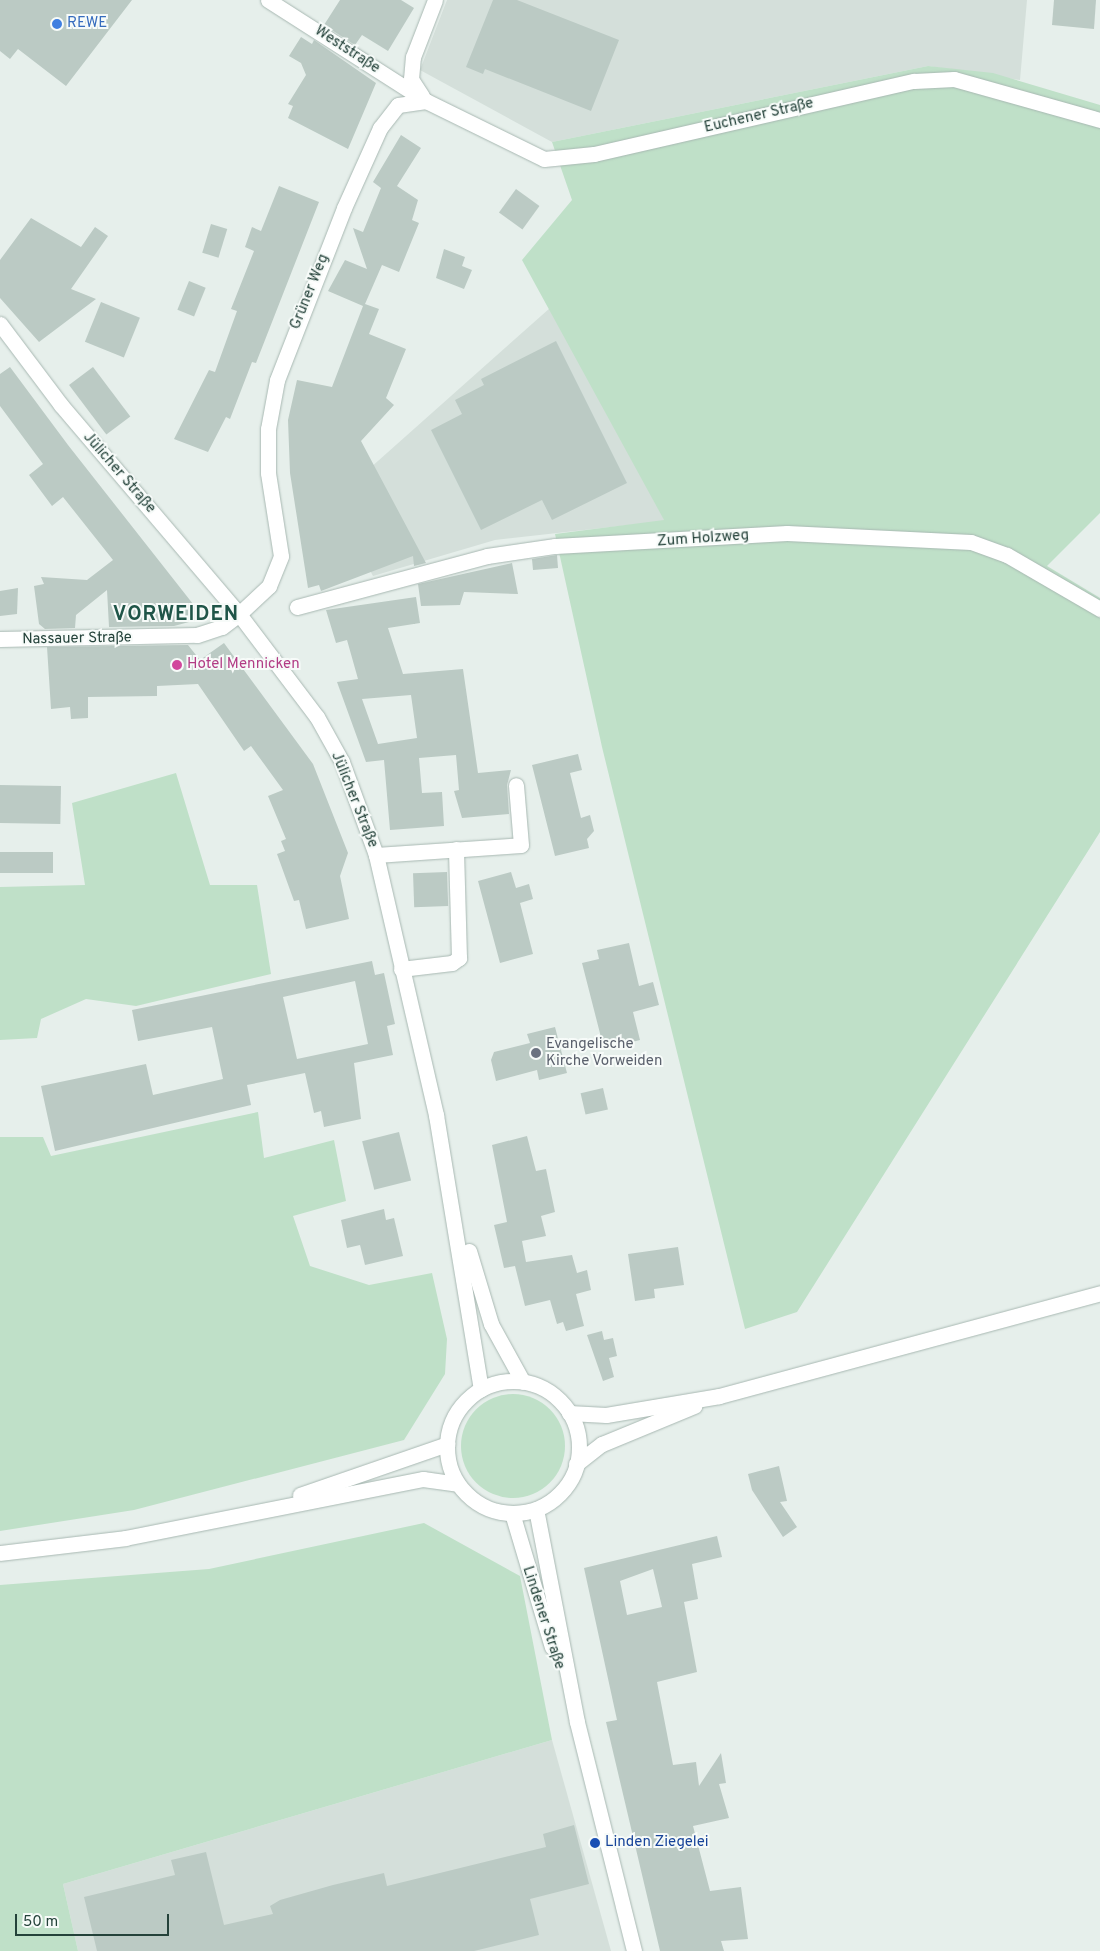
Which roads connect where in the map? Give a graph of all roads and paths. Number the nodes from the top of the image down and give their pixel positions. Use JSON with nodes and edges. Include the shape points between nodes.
{"nodes":[{"id":1,"x":268,"y":0,"type":"edge"},
{"id":2,"x":435,"y":0,"type":"edge"},
{"id":3,"x":426,"y":101,"type":"junction"},
{"id":4,"x":1100,"y":120,"type":"edge"},
{"id":5,"x":0,"y":324,"type":"edge"},
{"id":6,"x":297,"y":607,"type":"dead end"},
{"id":7,"x":1100,"y":609,"type":"edge"},
{"id":8,"x":239,"y":614,"type":"junction"},
{"id":9,"x":0,"y":639,"type":"edge"},
{"id":10,"x":516,"y":785,"type":"dead end"},
{"id":11,"x":456,"y":849,"type":"junction"},
{"id":12,"x":376,"y":855,"type":"junction"},
{"id":13,"x":401,"y":970,"type":"junction"},
{"id":14,"x":450,"y":1190,"type":"junction"},
{"id":15,"x":1100,"y":1293,"type":"edge"},
{"id":16,"x":523,"y":1382,"type":"junction"},
{"id":17,"x":481,"y":1389,"type":"junction"},
{"id":18,"x":719,"y":1396,"type":"junction"},
{"id":19,"x":569,"y":1413,"type":"junction"},
{"id":20,"x":447,"y":1444,"type":"junction"},
{"id":21,"x":576,"y":1464,"type":"junction"},
{"id":22,"x":458,"y":1484,"type":"junction"},
{"id":23,"x":536,"y":1509,"type":"junction"},
{"id":24,"x":512,"y":1513,"type":"junction"},
{"id":25,"x":238,"y":1516,"type":"junction"},
{"id":26,"x":0,"y":1553,"type":"edge"},
{"id":27,"x":577,"y":1722,"type":"junction"},
{"id":28,"x":634,"y":1951,"type":"edge"}],
"edges":[{"from":1,"to":3,"type":"main road","name":"Weststraße"},
{"from":2,"to":3,"type":"main road","via":[[416,43],[411,69],[413,85]]},
{"from":3,"to":4,"type":"main road","name":"Euchener Straße","via":[[544,159],[594,154],[914,81],[954,79]]},
{"from":3,"to":8,"type":"main road","name":"Grüner Weg","via":[[416,99],[398,106],[380,128],[285,355],[268,429],[268,473],[281,556],[269,586]]},
{"from":5,"to":8,"type":"main road","name":"Jülicher Straße","via":[[61,405]]},
{"from":6,"to":7,"type":"main road","name":"Zum Holzweg","via":[[487,556],[555,546],[787,534],[971,542],[1006,555]]},
{"from":8,"to":9,"type":"main road","name":"Nassauer Straße","via":[[222,627],[197,635]]},
{"from":8,"to":12,"type":"main road","name":"Jülicher Straße","via":[[317,717],[342,762]]},
{"from":10,"to":11,"type":"main road","via":[[521,845]]},
{"from":11,"to":12,"type":"main road"},
{"from":11,"to":13,"type":"main road","via":[[459,958],[452,963]]},
{"from":12,"to":13,"type":"main road","name":"Jülicher Straße"},
{"from":13,"to":14,"type":"main road","name":"Jülicher Straße","via":[[436,1115]]},
{"from":14,"to":16,"type":"main road","via":[[491,1324]]},
{"from":14,"to":17,"type":"main road"},
{"from":15,"to":18,"type":"main road"},
{"from":16,"to":17,"type":"main road"},
{"from":16,"to":19,"type":"main road","via":[[557,1398]]},
{"from":17,"to":20,"type":"main road","via":[[457,1412]]},
{"from":18,"to":19,"type":"main road","via":[[606,1415]]},
{"from":18,"to":21,"type":"main road","via":[[602,1444]]},
{"from":19,"to":21,"type":"main road","via":[[576,1429]]},
{"from":20,"to":22,"type":"main road"},
{"from":20,"to":25,"type":"main road"},
{"from":21,"to":23,"type":"main road","via":[[568,1483]]},
{"from":22,"to":24,"type":"main road","via":[[481,1505]]},
{"from":22,"to":25,"type":"main road","via":[[422,1479]]},
{"from":23,"to":24,"type":"main road"},
{"from":23,"to":27,"type":"main road","name":"Lindener Straße"},
{"from":24,"to":27,"type":"main road","name":"Lindener Straße"},
{"from":25,"to":26,"type":"main road","via":[[116,1539]]},
{"from":27,"to":28,"type":"main road","name":"Lindener Straße"}]}
